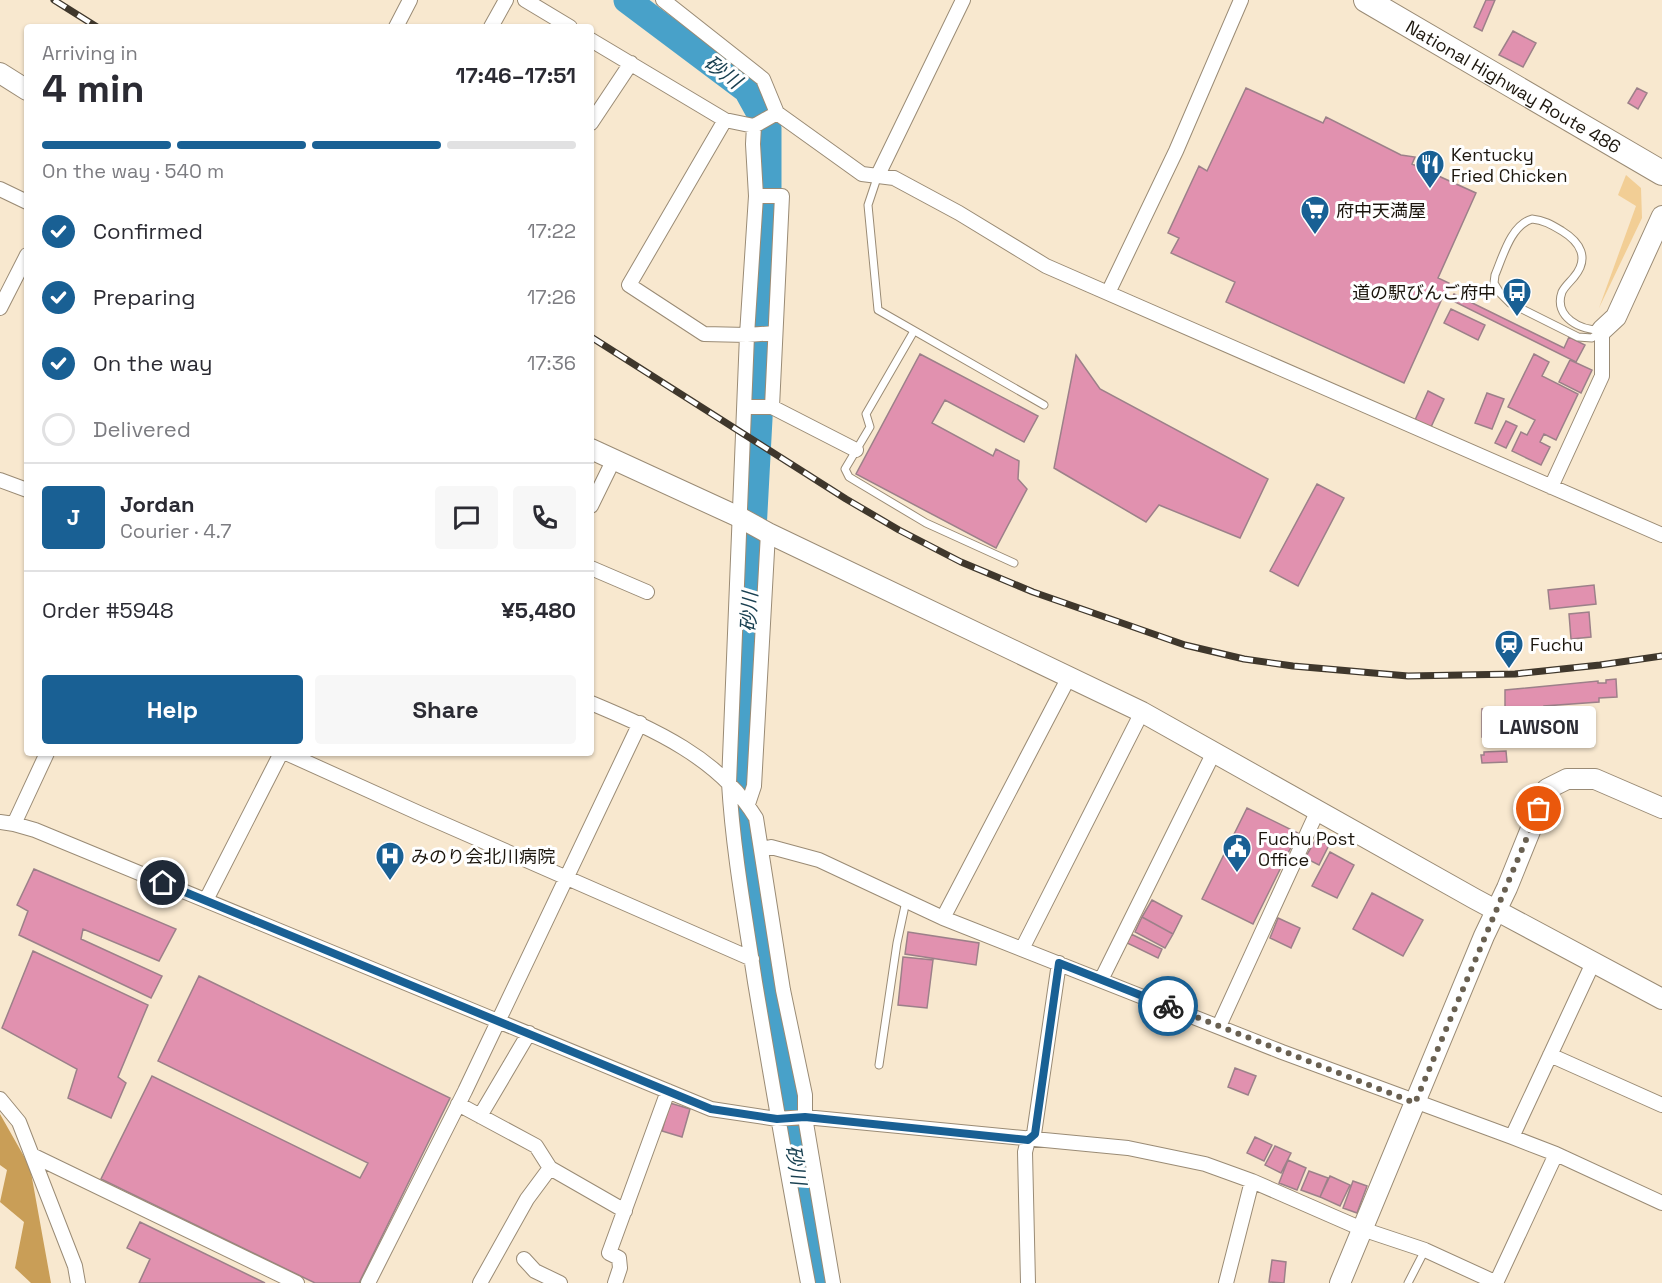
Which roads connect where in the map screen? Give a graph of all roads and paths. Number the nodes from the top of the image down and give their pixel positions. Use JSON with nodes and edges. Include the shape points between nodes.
{"nodes":[{"id":1,"x":410,"y":0,"type":"edge"},
{"id":2,"x":506,"y":0,"type":"edge"},
{"id":3,"x":525,"y":0,"type":"edge"},
{"id":4,"x":963,"y":0,"type":"edge"},
{"id":5,"x":1241,"y":0,"type":"edge"},
{"id":6,"x":1366,"y":0,"type":"edge"},
{"id":7,"x":666,"y":1,"type":"edge"},
{"id":8,"x":398,"y":24,"type":"edge"},
{"id":9,"x":493,"y":24,"type":"edge"},
{"id":10,"x":565,"y":24,"type":"edge"},
{"id":11,"x":594,"y":41,"type":"edge"},
{"id":12,"x":631,"y":63,"type":"junction"},
{"id":13,"x":0,"y":73,"type":"edge"},
{"id":14,"x":24,"y":88,"type":"edge"},
{"id":15,"x":777,"y":113,"type":"junction"},
{"id":16,"x":594,"y":118,"type":"edge"},
{"id":17,"x":725,"y":120,"type":"junction"},
{"id":18,"x":754,"y":126,"type":"junction"},
{"id":19,"x":1662,"y":173,"type":"edge"},
{"id":20,"x":878,"y":176,"type":"junction"},
{"id":21,"x":0,"y":189,"type":"edge"},
{"id":22,"x":756,"y":196,"type":"junction"},
{"id":23,"x":24,"y":201,"type":"edge"},
{"id":24,"x":1662,"y":216,"type":"edge"},
{"id":25,"x":24,"y":261,"type":"edge"},
{"id":26,"x":1108,"y":293,"type":"junction"},
{"id":27,"x":0,"y":308,"type":"edge"},
{"id":28,"x":1602,"y":330,"type":"junction"},
{"id":29,"x":914,"y":331,"type":"junction"},
{"id":30,"x":775,"y":333,"type":"junction"},
{"id":31,"x":747,"y":335,"type":"junction"},
{"id":32,"x":1044,"y":405,"type":"dead end"},
{"id":33,"x":745,"y":407,"type":"junction"},
{"id":34,"x":772,"y":407,"type":"junction"},
{"id":35,"x":594,"y":450,"type":"edge"},
{"id":36,"x":856,"y":450,"type":"junction"},
{"id":37,"x":614,"y":459,"type":"junction"},
{"id":38,"x":0,"y":480,"type":"edge"},
{"id":39,"x":1551,"y":487,"type":"junction"},
{"id":40,"x":24,"y":489,"type":"edge"},
{"id":41,"x":594,"y":500,"type":"edge"},
{"id":42,"x":739,"y":517,"type":"junction"},
{"id":43,"x":768,"y":533,"type":"junction"},
{"id":44,"x":1662,"y":534,"type":"edge"},
{"id":45,"x":1014,"y":563,"type":"dead end"},
{"id":46,"x":594,"y":569,"type":"edge"},
{"id":47,"x":647,"y":592,"type":"dead end"},
{"id":48,"x":1069,"y":677,"type":"junction"},
{"id":49,"x":594,"y":704,"type":"edge"},
{"id":50,"x":1142,"y":712,"type":"junction"},
{"id":51,"x":640,"y":723,"type":"junction"},
{"id":52,"x":1214,"y":752,"type":"junction"},
{"id":53,"x":45,"y":756,"type":"edge"},
{"id":54,"x":279,"y":756,"type":"edge"},
{"id":55,"x":293,"y":756,"type":"edge"},
{"id":56,"x":729,"y":783,"type":"junction"},
{"id":57,"x":748,"y":804,"type":"junction"},
{"id":58,"x":1662,"y":808,"type":"edge"},
{"id":59,"x":1318,"y":810,"type":"junction"},
{"id":60,"x":7,"y":823,"type":"edge"},
{"id":61,"x":761,"y":849,"type":"junction"},
{"id":62,"x":567,"y":878,"type":"junction"},
{"id":63,"x":206,"y":900,"type":"junction"},
{"id":64,"x":906,"y":901,"type":"junction"},
{"id":65,"x":1495,"y":910,"type":"junction"},
{"id":66,"x":943,"y":918,"type":"junction"},
{"id":67,"x":1022,"y":949,"type":"junction"},
{"id":68,"x":752,"y":959,"type":"junction"},
{"id":69,"x":1059,"y":963,"type":"junction"},
{"id":70,"x":1593,"y":963,"type":"junction"},
{"id":71,"x":1101,"y":980,"type":"junction"},
{"id":72,"x":1662,"y":999,"type":"edge"},
{"id":73,"x":498,"y":1020,"type":"junction"},
{"id":74,"x":1219,"y":1026,"type":"junction"},
{"id":75,"x":529,"y":1033,"type":"junction"},
{"id":76,"x":1550,"y":1054,"type":"junction"},
{"id":77,"x":879,"y":1065,"type":"dead end"},
{"id":78,"x":668,"y":1091,"type":"junction"},
{"id":79,"x":0,"y":1100,"type":"edge"},
{"id":80,"x":1415,"y":1103,"type":"junction"},
{"id":81,"x":458,"y":1104,"type":"junction"},
{"id":82,"x":1662,"y":1105,"type":"edge"},
{"id":83,"x":480,"y":1116,"type":"junction"},
{"id":84,"x":805,"y":1117,"type":"junction"},
{"id":85,"x":777,"y":1119,"type":"junction"},
{"id":86,"x":1512,"y":1137,"type":"junction"},
{"id":87,"x":1028,"y":1140,"type":"junction"},
{"id":88,"x":1556,"y":1154,"type":"junction"},
{"id":89,"x":33,"y":1156,"type":"junction"},
{"id":90,"x":550,"y":1168,"type":"junction"},
{"id":91,"x":1252,"y":1180,"type":"junction"},
{"id":92,"x":1662,"y":1203,"type":"edge"},
{"id":93,"x":625,"y":1211,"type":"junction"},
{"id":94,"x":1362,"y":1229,"type":"junction"},
{"id":95,"x":1425,"y":1250,"type":"junction"},
{"id":96,"x":524,"y":1259,"type":"dead end"},
{"id":97,"x":78,"y":1283,"type":"edge"},
{"id":98,"x":297,"y":1283,"type":"edge"},
{"id":99,"x":368,"y":1283,"type":"edge"},
{"id":100,"x":480,"y":1283,"type":"edge"},
{"id":101,"x":560,"y":1283,"type":"edge"},
{"id":102,"x":615,"y":1283,"type":"edge"},
{"id":103,"x":808,"y":1283,"type":"edge"},
{"id":104,"x":833,"y":1283,"type":"edge"},
{"id":105,"x":1028,"y":1283,"type":"edge"},
{"id":106,"x":1226,"y":1283,"type":"edge"},
{"id":107,"x":1340,"y":1283,"type":"edge"},
{"id":108,"x":1408,"y":1283,"type":"edge"},
{"id":109,"x":1496,"y":1283,"type":"edge"}],
"edges":[{"from":1,"to":8,"type":"street"},
{"from":2,"to":9,"type":"street"},
{"from":3,"to":10,"type":"street"},
{"from":4,"to":20,"type":"street"},
{"from":5,"to":26,"type":"street","via":[[1176,151]]},
{"from":6,"to":19,"type":"highway","name":"National Highway Route 486"},
{"from":7,"to":15,"type":"street","via":[[763,79]]},
{"from":11,"to":12,"type":"street"},
{"from":12,"to":16,"type":"street"},
{"from":12,"to":17,"type":"street"},
{"from":13,"to":14,"type":"street"},
{"from":15,"to":18,"type":"street"},
{"from":15,"to":20,"type":"street","via":[[862,174]]},
{"from":17,"to":18,"type":"street"},
{"from":17,"to":31,"type":"street","via":[[629,285],[704,334]]},
{"from":18,"to":22,"type":"street"},
{"from":20,"to":26,"type":"street","via":[[894,178],[1046,266]]},
{"from":20,"to":29,"type":"lane","via":[[868,205],[878,310]]},
{"from":21,"to":23,"type":"street"},
{"from":22,"to":30,"type":"street","via":[[782,196]]},
{"from":22,"to":31,"type":"street"},
{"from":24,"to":28,"type":"street","via":[[1616,316]]},
{"from":25,"to":27,"type":"street"},
{"from":26,"to":39,"type":"street"},
{"from":28,"to":28,"type":"lane","via":[[1592,338],[1578,337],[1510,303],[1500,292],[1494,283],[1495,275],[1524,221],[1542,220],[1578,243],[1581,267],[1562,293],[1562,310],[1575,324],[1591,331]]},
{"from":28,"to":39,"type":"street","via":[[1602,376]]},
{"from":29,"to":32,"type":"lane"},
{"from":29,"to":36,"type":"lane","via":[[866,414],[870,427]]},
{"from":30,"to":31,"type":"street"},
{"from":30,"to":34,"type":"street"},
{"from":31,"to":33,"type":"street"},
{"from":33,"to":34,"type":"street"},
{"from":33,"to":42,"type":"street"},
{"from":34,"to":36,"type":"street"},
{"from":35,"to":37,"type":"street"},
{"from":36,"to":45,"type":"lane","via":[[845,469],[849,477],[926,524]]},
{"from":37,"to":41,"type":"street"},
{"from":37,"to":42,"type":"street"},
{"from":38,"to":40,"type":"street"},
{"from":39,"to":44,"type":"street"},
{"from":42,"to":43,"type":"street"},
{"from":42,"to":56,"type":"street"},
{"from":43,"to":48,"type":"street"},
{"from":43,"to":57,"type":"street","via":[[754,786]]},
{"from":46,"to":47,"type":"street"},
{"from":48,"to":50,"type":"street"},
{"from":48,"to":66,"type":"street"},
{"from":49,"to":51,"type":"street"},
{"from":50,"to":52,"type":"street"},
{"from":50,"to":67,"type":"street"},
{"from":51,"to":56,"type":"street","via":[[670,739]]},
{"from":51,"to":62,"type":"street"},
{"from":52,"to":59,"type":"street"},
{"from":52,"to":71,"type":"street"},
{"from":53,"to":60,"type":"street"},
{"from":54,"to":63,"type":"street"},
{"from":55,"to":62,"type":"street"},
{"from":56,"to":57,"type":"street"},
{"from":56,"to":68,"type":"street","via":[[732,832]]},
{"from":57,"to":61,"type":"street","via":[[756,818]]},
{"from":58,"to":65,"type":"street","via":[[1595,779],[1567,779],[1547,789]]},
{"from":59,"to":65,"type":"street"},
{"from":59,"to":74,"type":"street"},
{"from":60,"to":63,"type":"street"},
{"from":61,"to":64,"type":"street","via":[[771,847],[819,860]]},
{"from":61,"to":84,"type":"street","via":[[783,990],[805,1095]]},
{"from":62,"to":68,"type":"street"},
{"from":62,"to":73,"type":"street"},
{"from":63,"to":73,"type":"street"},
{"from":64,"to":66,"type":"street"},
{"from":64,"to":77,"type":"lane"},
{"from":65,"to":70,"type":"street"},
{"from":65,"to":80,"type":"street"},
{"from":66,"to":67,"type":"street"},
{"from":67,"to":69,"type":"street"},
{"from":68,"to":85,"type":"street"},
{"from":69,"to":71,"type":"street"},
{"from":69,"to":87,"type":"street","via":[[1035,1134]]},
{"from":70,"to":72,"type":"street"},
{"from":70,"to":76,"type":"street"},
{"from":71,"to":74,"type":"street"},
{"from":73,"to":75,"type":"street"},
{"from":73,"to":81,"type":"street"},
{"from":74,"to":80,"type":"street"},
{"from":75,"to":78,"type":"street"},
{"from":75,"to":83,"type":"street"},
{"from":76,"to":82,"type":"street"},
{"from":76,"to":86,"type":"street"},
{"from":78,"to":85,"type":"street","via":[[711,1109]]},
{"from":78,"to":93,"type":"street"},
{"from":79,"to":89,"type":"street","via":[[19,1122]]},
{"from":80,"to":86,"type":"street"},
{"from":80,"to":94,"type":"street"},
{"from":81,"to":83,"type":"street"},
{"from":81,"to":99,"type":"street"},
{"from":83,"to":90,"type":"street","via":[[536,1146]]},
{"from":84,"to":85,"type":"street"},
{"from":84,"to":87,"type":"street"},
{"from":84,"to":104,"type":"street"},
{"from":85,"to":103,"type":"street"},
{"from":86,"to":88,"type":"street"},
{"from":87,"to":91,"type":"street","via":[[1128,1148],[1205,1164]]},
{"from":87,"to":105,"type":"street"},
{"from":88,"to":92,"type":"street"},
{"from":88,"to":109,"type":"street"},
{"from":89,"to":97,"type":"street"},
{"from":89,"to":98,"type":"street"},
{"from":90,"to":93,"type":"street"},
{"from":90,"to":100,"type":"street","via":[[527,1199]]},
{"from":91,"to":94,"type":"street"},
{"from":91,"to":106,"type":"street"},
{"from":93,"to":102,"type":"street","via":[[609,1253],[619,1258]]},
{"from":94,"to":95,"type":"street"},
{"from":94,"to":107,"type":"street"},
{"from":95,"to":108,"type":"lane"},
{"from":95,"to":109,"type":"street"},
{"from":96,"to":101,"type":"street","via":[[535,1270]]}]}
